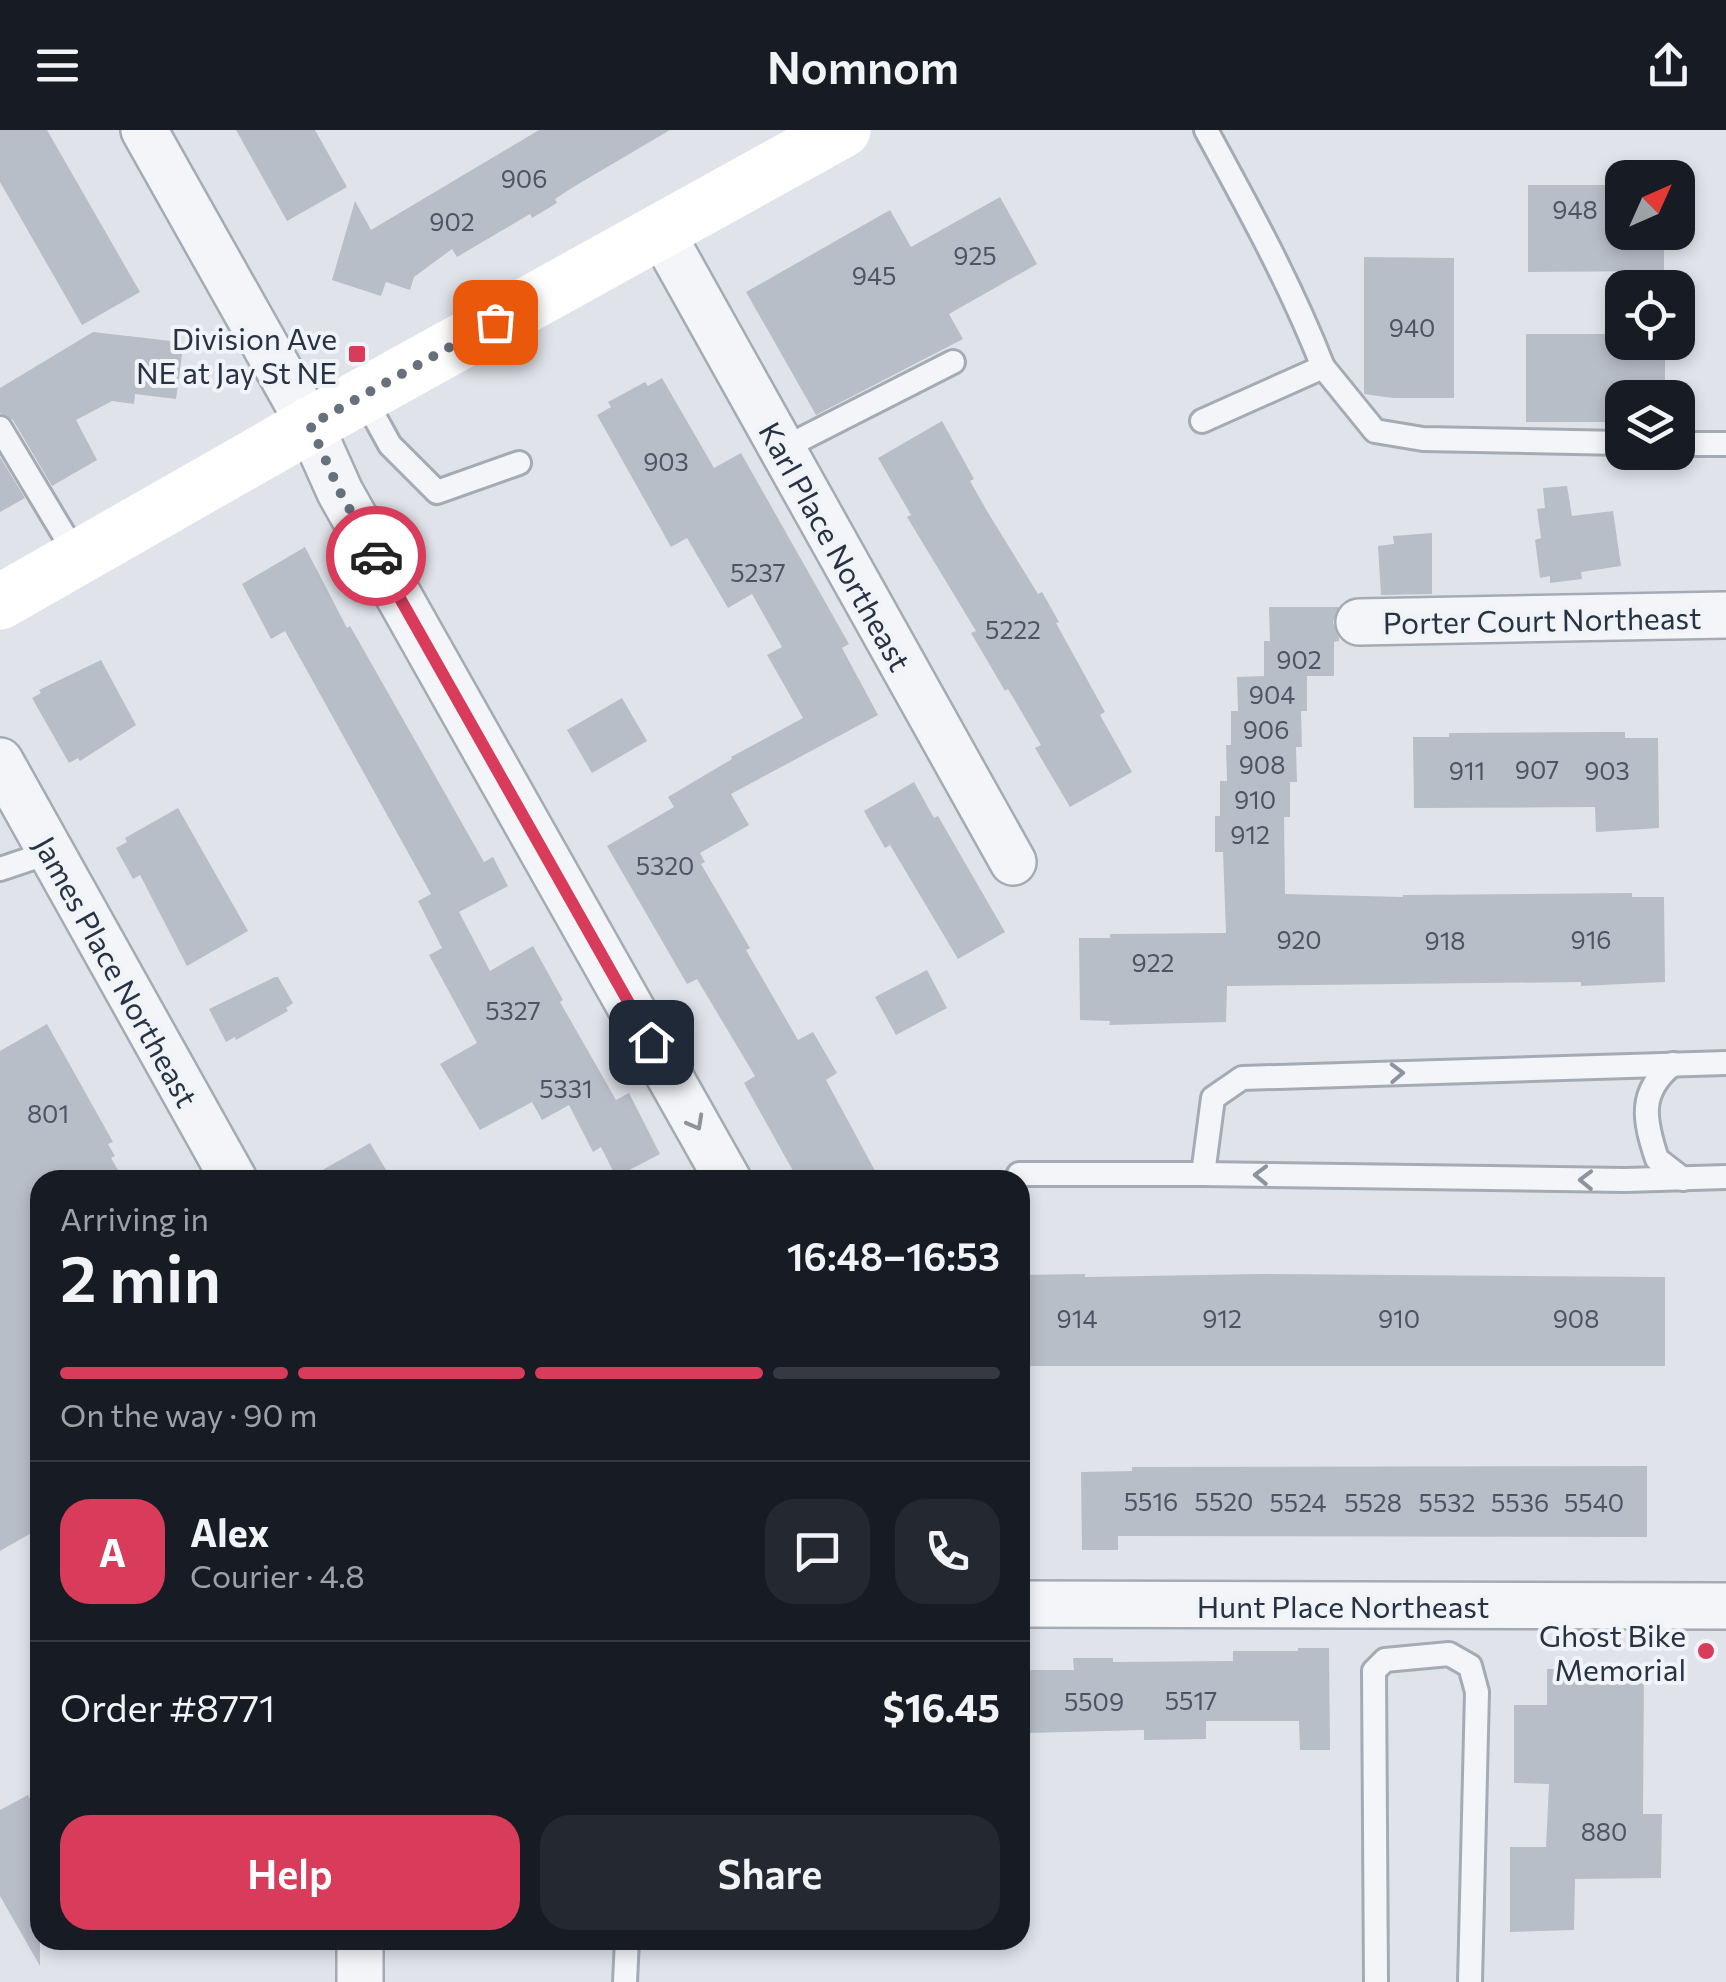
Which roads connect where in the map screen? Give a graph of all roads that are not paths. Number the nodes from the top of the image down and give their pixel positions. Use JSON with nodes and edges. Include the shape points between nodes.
{"nodes":[{"id":1,"x":144,"y":130,"type":"edge"},
{"id":2,"x":843,"y":130,"type":"edge"},
{"id":3,"x":1206,"y":130,"type":"edge"},
{"id":4,"x":660,"y":230,"type":"junction"},
{"id":5,"x":953,"y":362,"type":"dead end"},
{"id":6,"x":1323,"y":367,"type":"junction"},
{"id":7,"x":363,"y":396,"type":"junction"},
{"id":8,"x":1202,"y":420,"type":"dead end"},
{"id":9,"x":310,"y":425,"type":"junction"},
{"id":10,"x":0,"y":428,"type":"edge"},
{"id":11,"x":1605,"y":443,"type":"edge"},
{"id":12,"x":1695,"y":444,"type":"edge"},
{"id":13,"x":1726,"y":444,"type":"edge"},
{"id":14,"x":782,"y":449,"type":"junction"},
{"id":15,"x":519,"y":463,"type":"dead end"},
{"id":16,"x":78,"y":558,"type":"junction"},
{"id":17,"x":0,"y":602,"type":"edge"},
{"id":18,"x":1726,"y":615,"type":"edge"},
{"id":19,"x":1359,"y":622,"type":"dead end"},
{"id":20,"x":0,"y":761,"type":"edge"},
{"id":21,"x":51,"y":852,"type":"junction"},
{"id":22,"x":1013,"y":862,"type":"dead end"},
{"id":23,"x":0,"y":868,"type":"edge"},
{"id":24,"x":1726,"y":1063,"type":"edge"},
{"id":25,"x":1673,"y":1064,"type":"junction"},
{"id":26,"x":228,"y":1170,"type":"edge"},
{"id":27,"x":722,"y":1170,"type":"edge"},
{"id":28,"x":1030,"y":1174,"type":"edge"},
{"id":29,"x":1203,"y":1174,"type":"junction"},
{"id":30,"x":1726,"y":1176,"type":"edge"},
{"id":31,"x":1683,"y":1180,"type":"junction"},
{"id":32,"x":1030,"y":1604,"type":"edge"},
{"id":33,"x":1726,"y":1606,"type":"edge"},
{"id":34,"x":360,"y":1950,"type":"edge"},
{"id":35,"x":627,"y":1950,"type":"edge"},
{"id":36,"x":360,"y":1982,"type":"edge"},
{"id":37,"x":625,"y":1982,"type":"edge"},
{"id":38,"x":1376,"y":1982,"type":"edge"},
{"id":39,"x":1470,"y":1982,"type":"edge"}],
"edges":[{"from":1,"to":9,"type":"street"},
{"from":2,"to":4,"type":"street"},
{"from":3,"to":6,"type":"lane"},
{"from":4,"to":7,"type":"street"},
{"from":4,"to":14,"type":"street","name":"Karl Place Northeast"},
{"from":5,"to":14,"type":"lane"},
{"from":6,"to":8,"type":"lane"},
{"from":6,"to":11,"type":"lane","via":[[1375,431],[1423,439]]},
{"from":7,"to":9,"type":"street"},
{"from":7,"to":15,"type":"lane","via":[[390,444],[438,492]]},
{"from":9,"to":16,"type":"street"},
{"from":9,"to":27,"type":"street","one_way":true,"via":[[340,492]]},
{"from":10,"to":16,"type":"lane"},
{"from":12,"to":13,"type":"lane"},
{"from":14,"to":22,"type":"street","name":"Karl Place Northeast"},
{"from":16,"to":17,"type":"street"},
{"from":18,"to":19,"type":"street","name":"Porter Court Northeast"},
{"from":20,"to":21,"type":"street","name":"James Place Northeast"},
{"from":21,"to":23,"type":"lane"},
{"from":21,"to":26,"type":"street","name":"James Place Northeast"},
{"from":24,"to":25,"type":"lane"},
{"from":29,"to":25,"type":"lane","one_way":true,"via":[[1212,1098],[1242,1078]]},
{"from":25,"to":31,"type":"lane","via":[[1652,1084],[1648,1112],[1658,1159]]},
{"from":28,"to":29,"type":"lane"},
{"from":31,"to":29,"type":"lane","one_way":true},
{"from":30,"to":31,"type":"lane"},
{"from":32,"to":33,"type":"street","name":"Hunt Place Northeast"},
{"from":34,"to":36,"type":"street"},
{"from":35,"to":37,"type":"lane"},
{"from":38,"to":39,"type":"lane","via":[[1374,1671],[1384,1660],[1449,1654],[1470,1666],[1478,1692]]}]}
